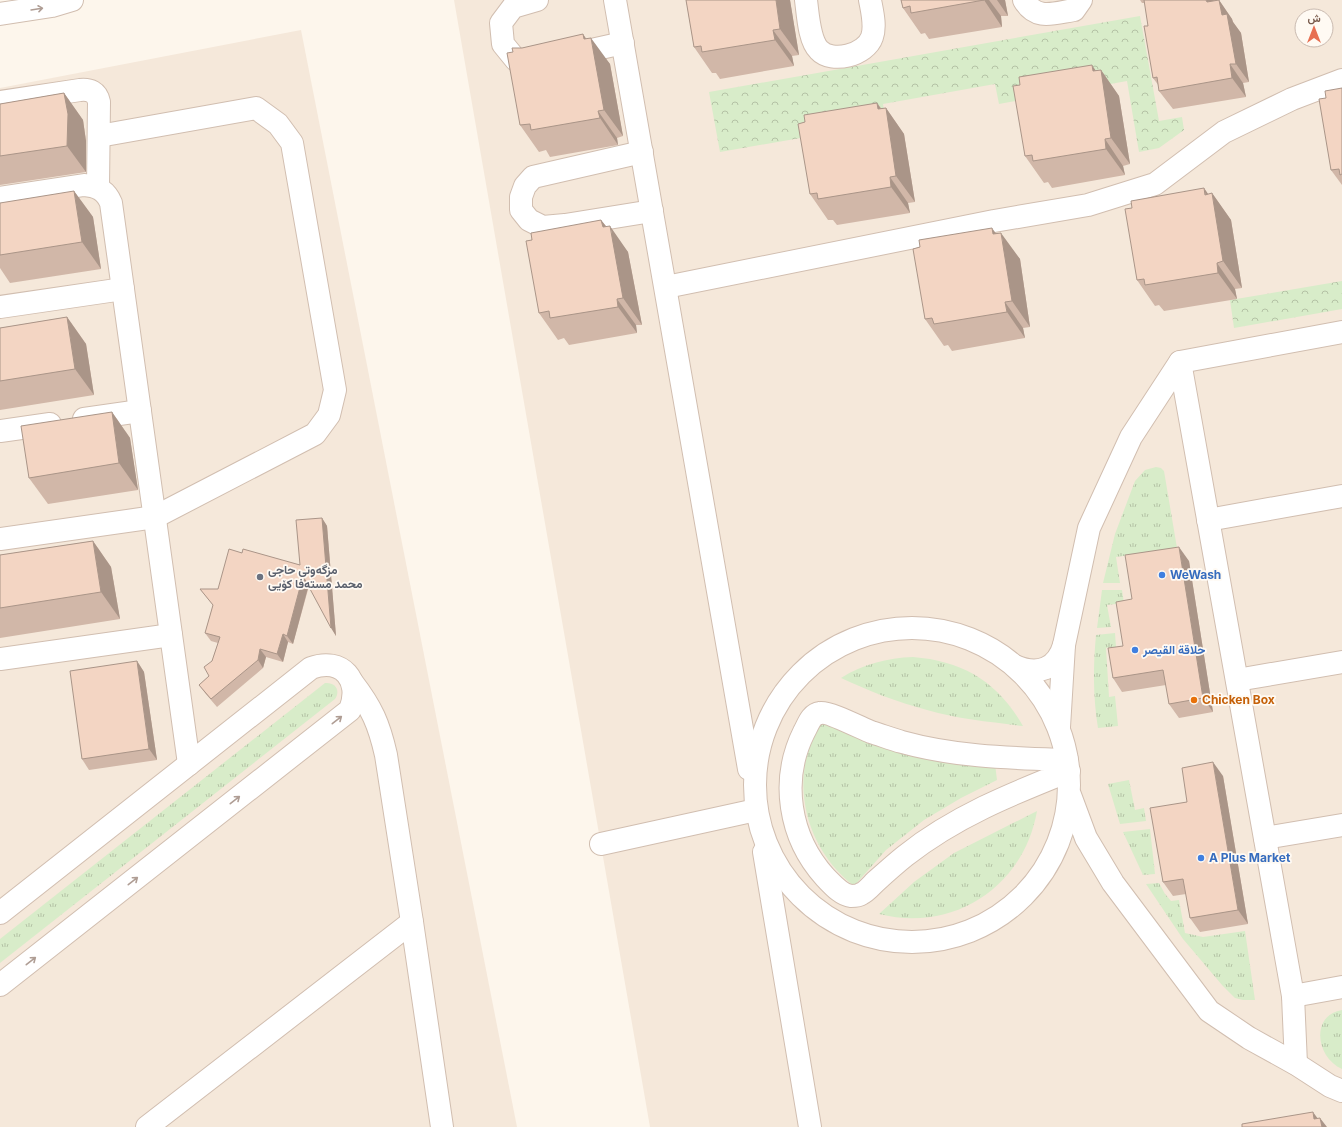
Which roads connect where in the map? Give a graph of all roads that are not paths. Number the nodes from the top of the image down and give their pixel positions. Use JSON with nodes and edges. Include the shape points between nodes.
{"nodes":[{"id":1,"x":72,"y":0,"type":"edge"},
{"id":2,"x":537,"y":0,"type":"edge"},
{"id":3,"x":615,"y":0,"type":"edge"},
{"id":4,"x":806,"y":0,"type":"edge"},
{"id":5,"x":870,"y":0,"type":"edge"},
{"id":6,"x":1024,"y":0,"type":"edge"},
{"id":7,"x":1081,"y":0,"type":"edge"},
{"id":8,"x":0,"y":14,"type":"edge"},
{"id":9,"x":623,"y":43,"type":"junction"},
{"id":10,"x":1342,"y":80,"type":"edge"},
{"id":11,"x":0,"y":102,"type":"edge"},
{"id":12,"x":99,"y":136,"type":"junction"},
{"id":13,"x":642,"y":152,"type":"junction"},
{"id":14,"x":98,"y":187,"type":"junction"},
{"id":15,"x":0,"y":198,"type":"edge"},
{"id":16,"x":652,"y":212,"type":"junction"},
{"id":17,"x":666,"y":287,"type":"junction"},
{"id":18,"x":123,"y":289,"type":"junction"},
{"id":19,"x":0,"y":307,"type":"edge"},
{"id":20,"x":1342,"y":332,"type":"edge"},
{"id":21,"x":1180,"y":362,"type":"junction"},
{"id":22,"x":140,"y":411,"type":"junction"},
{"id":23,"x":0,"y":431,"type":"edge"},
{"id":24,"x":1342,"y":496,"type":"edge"},
{"id":25,"x":154,"y":517,"type":"junction"},
{"id":26,"x":1208,"y":520,"type":"junction"},
{"id":27,"x":0,"y":539,"type":"edge"},
{"id":28,"x":171,"y":635,"type":"junction"},
{"id":29,"x":1064,"y":645,"type":"junction"},
{"id":30,"x":0,"y":659,"type":"edge"},
{"id":31,"x":1342,"y":662,"type":"edge"},
{"id":32,"x":1015,"y":666,"type":"junction"},
{"id":33,"x":1237,"y":680,"type":"junction"},
{"id":34,"x":352,"y":682,"type":"junction"},
{"id":35,"x":1059,"y":728,"type":"junction"},
{"id":36,"x":189,"y":764,"type":"junction"},
{"id":37,"x":1068,"y":765,"type":"junction"},
{"id":38,"x":1069,"y":792,"type":"junction"},
{"id":39,"x":756,"y":810,"type":"junction"},
{"id":40,"x":1342,"y":825,"type":"edge"},
{"id":41,"x":1265,"y":838,"type":"junction"},
{"id":42,"x":601,"y":844,"type":"dead end"},
{"id":43,"x":1050,"y":860,"type":"junction"},
{"id":44,"x":1100,"y":862,"type":"junction"},
{"id":45,"x":0,"y":913,"type":"edge"},
{"id":46,"x":412,"y":922,"type":"junction"},
{"id":47,"x":0,"y":985,"type":"edge"},
{"id":48,"x":1342,"y":987,"type":"edge"},
{"id":49,"x":1293,"y":996,"type":"junction"},
{"id":50,"x":1296,"y":1064,"type":"junction"},
{"id":51,"x":1342,"y":1091,"type":"edge"},
{"id":52,"x":147,"y":1127,"type":"edge"},
{"id":53,"x":442,"y":1127,"type":"edge"},
{"id":54,"x":810,"y":1127,"type":"edge"}],
"edges":[{"from":8,"to":1,"type":"street","one_way":true,"via":[[52,6]]},
{"from":2,"to":9,"type":"street","via":[[513,7],[501,23],[503,44],[516,60],[538,62]]},
{"from":3,"to":9,"type":"street"},
{"from":4,"to":5,"type":"street","via":[[812,40],[820,51],[832,57],[851,55],[864,49],[872,38],[874,25]]},
{"from":6,"to":7,"type":"street","via":[[1028,8],[1037,14],[1074,10]]},
{"from":9,"to":13,"type":"street"},
{"from":10,"to":17,"type":"street","via":[[1292,99],[1224,132],[1155,184],[1088,205]]},
{"from":11,"to":12,"type":"street","via":[[80,90],[90,91],[95,93],[99,102]]},
{"from":12,"to":14,"type":"street"},
{"from":12,"to":25,"type":"street","via":[[256,108],[278,124],[292,144],[335,390],[330,415],[315,434]]},
{"from":13,"to":16,"type":"street"},
{"from":13,"to":16,"type":"street","via":[[533,177],[525,186],[521,197],[521,210],[529,220],[543,227]]},
{"from":14,"to":15,"type":"street","via":[[84,185]]},
{"from":14,"to":18,"type":"street","via":[[111,203]]},
{"from":16,"to":17,"type":"street"},
{"from":17,"to":39,"type":"street"},
{"from":18,"to":19,"type":"street"},
{"from":18,"to":22,"type":"street"},
{"from":20,"to":21,"type":"street"},
{"from":21,"to":26,"type":"street"},
{"from":21,"to":29,"type":"street","via":[[1131,437],[1089,528]]},
{"from":22,"to":23,"type":"street"},
{"from":22,"to":25,"type":"street"},
{"from":24,"to":26,"type":"street"},
{"from":25,"to":27,"type":"street"},
{"from":25,"to":28,"type":"street"},
{"from":26,"to":33,"type":"street"},
{"from":28,"to":30,"type":"street"},
{"from":28,"to":36,"type":"street"},
{"from":29,"to":32,"type":"street","via":[[1061,654],[1049,667],[1033,671]]},
{"from":29,"to":35,"type":"street"},
{"from":31,"to":33,"type":"street"},
{"from":32,"to":35,"type":"street","via":[[1038,690]]},
{"from":32,"to":39,"type":"street","via":[[976,641],[954,633],[931,629],[884,630],[840,645],[802,672],[773,709],[757,753],[754,776]]},
{"from":33,"to":41,"type":"street"},
{"from":34,"to":36,"type":"street","via":[[347,674],[330,664],[320,664],[311,668]]},
{"from":34,"to":46,"type":"street","via":[[365,698],[382,735]]},
{"from":47,"to":34,"type":"street","one_way":true,"via":[[350,710],[354,692]]},
{"from":35,"to":37,"type":"street"},
{"from":36,"to":45,"type":"street"},
{"from":37,"to":37,"type":"street","via":[[934,750],[870,732],[828,714],[819,713],[810,721],[796,750],[790,781],[792,812],[801,841],[817,868],[840,891],[854,896],[862,894],[908,854],[946,827]]},
{"from":37,"to":38,"type":"street"},
{"from":38,"to":43,"type":"street","via":[[1063,830]]},
{"from":38,"to":44,"type":"street","via":[[1086,838]]},
{"from":39,"to":42,"type":"street"},
{"from":39,"to":43,"type":"street","via":[[774,862],[801,896],[818,911],[841,925],[856,932],[888,940],[932,941],[984,924],[1020,899]]},
{"from":39,"to":54,"type":"street"},
{"from":40,"to":41,"type":"street"},
{"from":41,"to":49,"type":"street"},
{"from":43,"to":44,"type":"street","via":[[1063,849],[1080,847],[1091,852]]},
{"from":44,"to":50,"type":"street","via":[[1112,883],[1209,1011],[1249,1038]]},
{"from":46,"to":52,"type":"street"},
{"from":46,"to":53,"type":"street"},
{"from":48,"to":49,"type":"street"},
{"from":49,"to":50,"type":"street"},
{"from":50,"to":51,"type":"street"}]}
